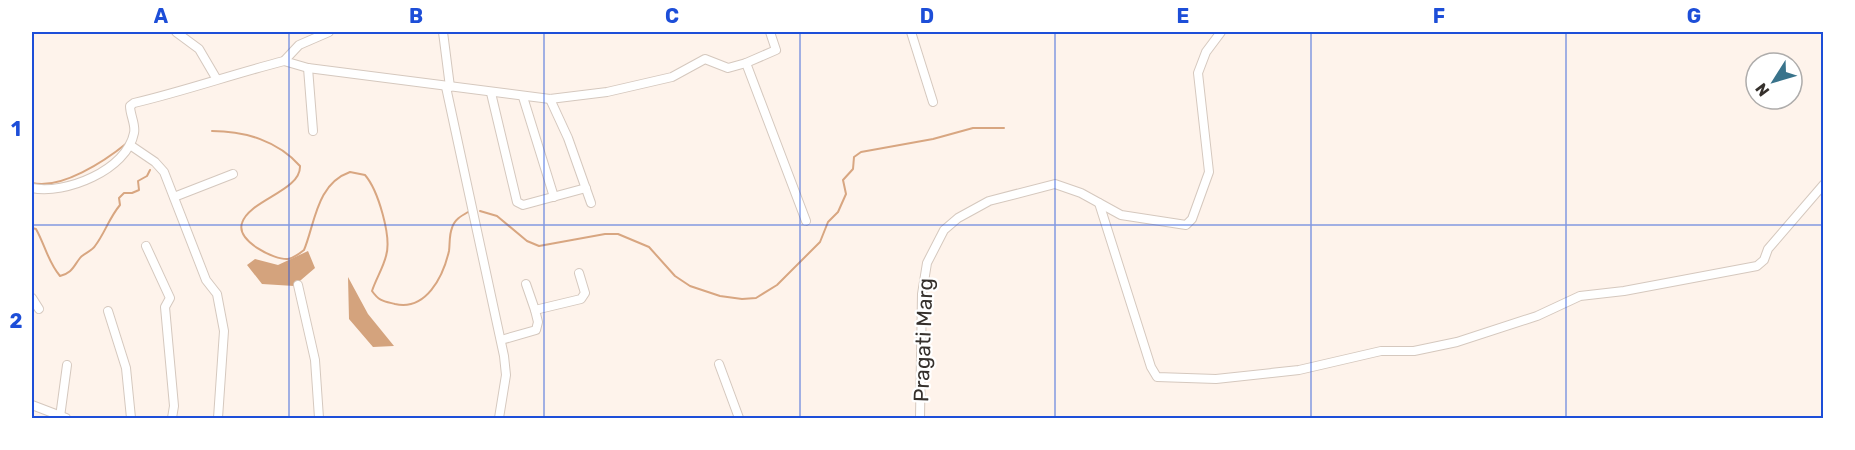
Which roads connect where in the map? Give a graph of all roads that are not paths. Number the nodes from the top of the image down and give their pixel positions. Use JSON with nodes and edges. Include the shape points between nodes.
{"nodes":[{"id":1,"x":176,"y":32,"type":"edge"},
{"id":2,"x":329,"y":32,"type":"edge"},
{"id":3,"x":443,"y":32,"type":"edge"},
{"id":4,"x":770,"y":32,"type":"edge"},
{"id":5,"x":911,"y":32,"type":"edge"},
{"id":6,"x":1221,"y":32,"type":"edge"},
{"id":7,"x":284,"y":61,"type":"junction"},
{"id":8,"x":746,"y":63,"type":"junction"},
{"id":9,"x":308,"y":68,"type":"junction"},
{"id":10,"x":216,"y":78,"type":"junction"},
{"id":11,"x":448,"y":87,"type":"junction"},
{"id":12,"x":491,"y":93,"type":"junction"},
{"id":13,"x":523,"y":98,"type":"junction"},
{"id":14,"x":550,"y":99,"type":"junction"},
{"id":15,"x":933,"y":102,"type":"dead end"},
{"id":16,"x":313,"y":131,"type":"dead end"},
{"id":17,"x":130,"y":145,"type":"junction"},
{"id":18,"x":233,"y":174,"type":"dead end"},
{"id":19,"x":1824,"y":184,"type":"edge"},
{"id":20,"x":32,"y":188,"type":"edge"},
{"id":21,"x":586,"y":188,"type":"junction"},
{"id":22,"x":174,"y":197,"type":"junction"},
{"id":23,"x":554,"y":197,"type":"junction"},
{"id":24,"x":591,"y":202,"type":"dead end"},
{"id":25,"x":1099,"y":203,"type":"junction"},
{"id":26,"x":806,"y":221,"type":"dead end"},
{"id":27,"x":146,"y":246,"type":"dead end"},
{"id":28,"x":579,"y":273,"type":"dead end"},
{"id":29,"x":526,"y":284,"type":"dead end"},
{"id":30,"x":298,"y":285,"type":"dead end"},
{"id":31,"x":32,"y":298,"type":"edge"},
{"id":32,"x":39,"y":309,"type":"dead end"},
{"id":33,"x":535,"y":310,"type":"junction"},
{"id":34,"x":108,"y":311,"type":"dead end"},
{"id":35,"x":501,"y":340,"type":"junction"},
{"id":36,"x":719,"y":364,"type":"dead end"},
{"id":37,"x":67,"y":365,"type":"dead end"},
{"id":38,"x":32,"y":405,"type":"edge"},
{"id":39,"x":63,"y":418,"type":"edge"},
{"id":40,"x":131,"y":418,"type":"edge"},
{"id":41,"x":172,"y":418,"type":"edge"},
{"id":42,"x":218,"y":418,"type":"edge"},
{"id":43,"x":319,"y":418,"type":"edge"},
{"id":44,"x":499,"y":418,"type":"edge"},
{"id":45,"x":739,"y":418,"type":"edge"},
{"id":46,"x":920,"y":418,"type":"edge"}],
"edges":[{"from":1,"to":10,"type":"street","via":[[199,49]]},
{"from":2,"to":7,"type":"street","via":[[299,45]]},
{"from":3,"to":11,"type":"street"},
{"from":4,"to":8,"type":"street","via":[[776,50]]},
{"from":5,"to":15,"type":"street"},
{"from":6,"to":25,"type":"street","name":"Pragati Marg","via":[[1206,52],[1198,73],[1209,172],[1192,219],[1182,226],[1121,215]]},
{"from":7,"to":9,"type":"street"},
{"from":7,"to":10,"type":"street"},
{"from":8,"to":14,"type":"street","via":[[728,68],[705,60],[672,77],[607,92]]},
{"from":8,"to":26,"type":"street"},
{"from":9,"to":11,"type":"street"},
{"from":9,"to":16,"type":"street"},
{"from":10,"to":17,"type":"street","via":[[189,90],[130,106],[135,131]]},
{"from":11,"to":12,"type":"street"},
{"from":11,"to":35,"type":"street"},
{"from":12,"to":13,"type":"street"},
{"from":12,"to":23,"type":"street","via":[[517,202],[523,205]]},
{"from":13,"to":14,"type":"street"},
{"from":13,"to":23,"type":"street"},
{"from":14,"to":21,"type":"street"},
{"from":17,"to":20,"type":"street","via":[[117,160],[88,180],[50,190]]},
{"from":17,"to":22,"type":"street","via":[[161,166]]},
{"from":18,"to":22,"type":"street"},
{"from":19,"to":25,"type":"street","via":[[1757,266],[1580,296],[1537,316],[1457,342],[1414,351],[1381,351],[1299,370],[1216,379],[1157,377]]},
{"from":21,"to":23,"type":"street"},
{"from":21,"to":24,"type":"street"},
{"from":22,"to":42,"type":"street","via":[[207,284],[217,294],[224,331]]},
{"from":25,"to":46,"type":"street","name":"Pragati Marg","via":[[1063,184],[1055,184],[989,201],[944,230],[927,263],[922,294]]},
{"from":27,"to":41,"type":"street","via":[[170,298],[165,307]]},
{"from":28,"to":33,"type":"street","via":[[585,293],[582,299]]},
{"from":29,"to":33,"type":"street"},
{"from":30,"to":43,"type":"street","via":[[315,360]]},
{"from":31,"to":32,"type":"street"},
{"from":33,"to":35,"type":"street","via":[[536,330]]},
{"from":34,"to":40,"type":"street","via":[[126,368]]},
{"from":35,"to":44,"type":"street","via":[[506,375]]},
{"from":36,"to":45,"type":"street"},
{"from":37,"to":39,"type":"street"},
{"from":38,"to":39,"type":"street"}]}
